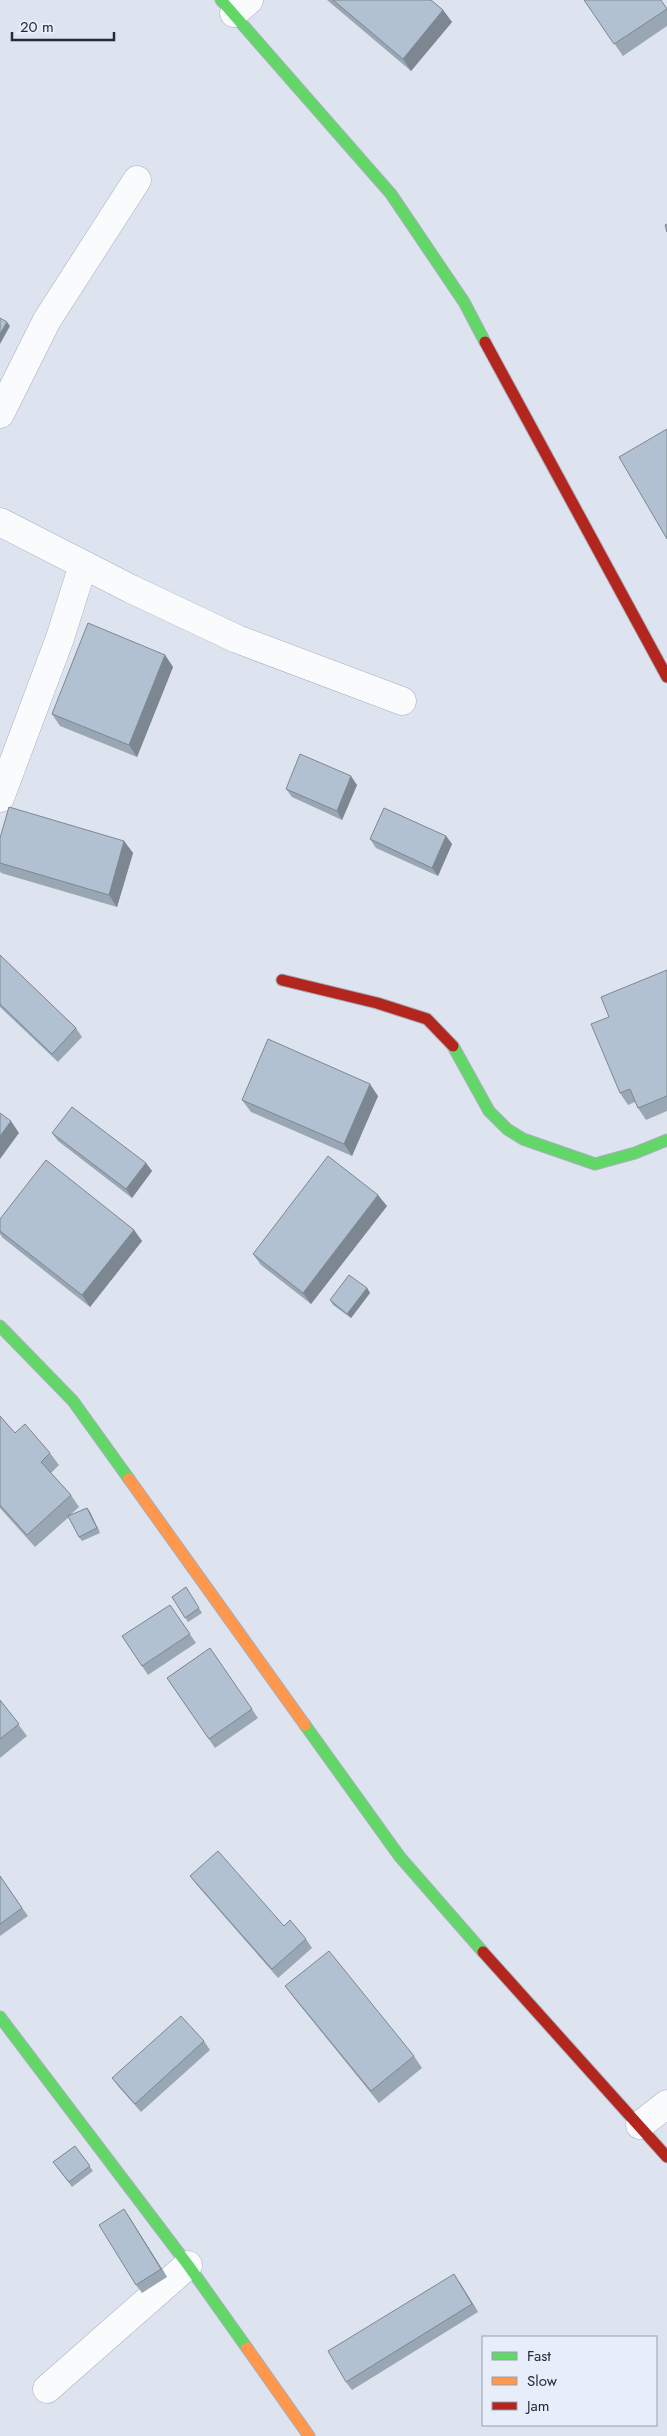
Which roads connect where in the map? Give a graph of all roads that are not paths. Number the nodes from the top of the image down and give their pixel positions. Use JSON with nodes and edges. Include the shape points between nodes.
{"nodes":[{"id":1,"x":234,"y":4,"type":"edge"},
{"id":2,"x":137,"y":180,"type":"dead end"},
{"id":3,"x":0,"y":414,"type":"edge"},
{"id":4,"x":0,"y":522,"type":"edge"},
{"id":5,"x":83,"y":565,"type":"junction"},
{"id":6,"x":667,"y":677,"type":"edge"},
{"id":7,"x":402,"y":701,"type":"dead end"},
{"id":8,"x":0,"y":798,"type":"edge"},
{"id":9,"x":282,"y":980,"type":"dead end"},
{"id":10,"x":667,"y":1140,"type":"edge"},
{"id":11,"x":0,"y":1326,"type":"edge"},
{"id":12,"x":0,"y":2017,"type":"edge"},
{"id":13,"x":667,"y":2104,"type":"edge"},
{"id":14,"x":640,"y":2124,"type":"junction"},
{"id":15,"x":667,"y":2157,"type":"edge"},
{"id":16,"x":188,"y":2265,"type":"junction"},
{"id":17,"x":47,"y":2389,"type":"dead end"},
{"id":18,"x":309,"y":2436,"type":"edge"}],
"edges":[{"from":1,"to":6,"type":"street","via":[[391,194],[464,302]]},
{"from":2,"to":3,"type":"street","via":[[46,320]]},
{"from":4,"to":5,"type":"street"},
{"from":5,"to":7,"type":"street","via":[[236,639]]},
{"from":5,"to":8,"type":"street","via":[[57,647]]},
{"from":9,"to":10,"type":"street","via":[[427,1019],[454,1048],[489,1111],[523,1139],[595,1164]]},
{"from":11,"to":14,"type":"street","via":[[73,1401],[400,1857]]},
{"from":12,"to":16,"type":"street"},
{"from":13,"to":14,"type":"street"},
{"from":14,"to":15,"type":"street"},
{"from":16,"to":17,"type":"street"},
{"from":16,"to":18,"type":"street"}]}
